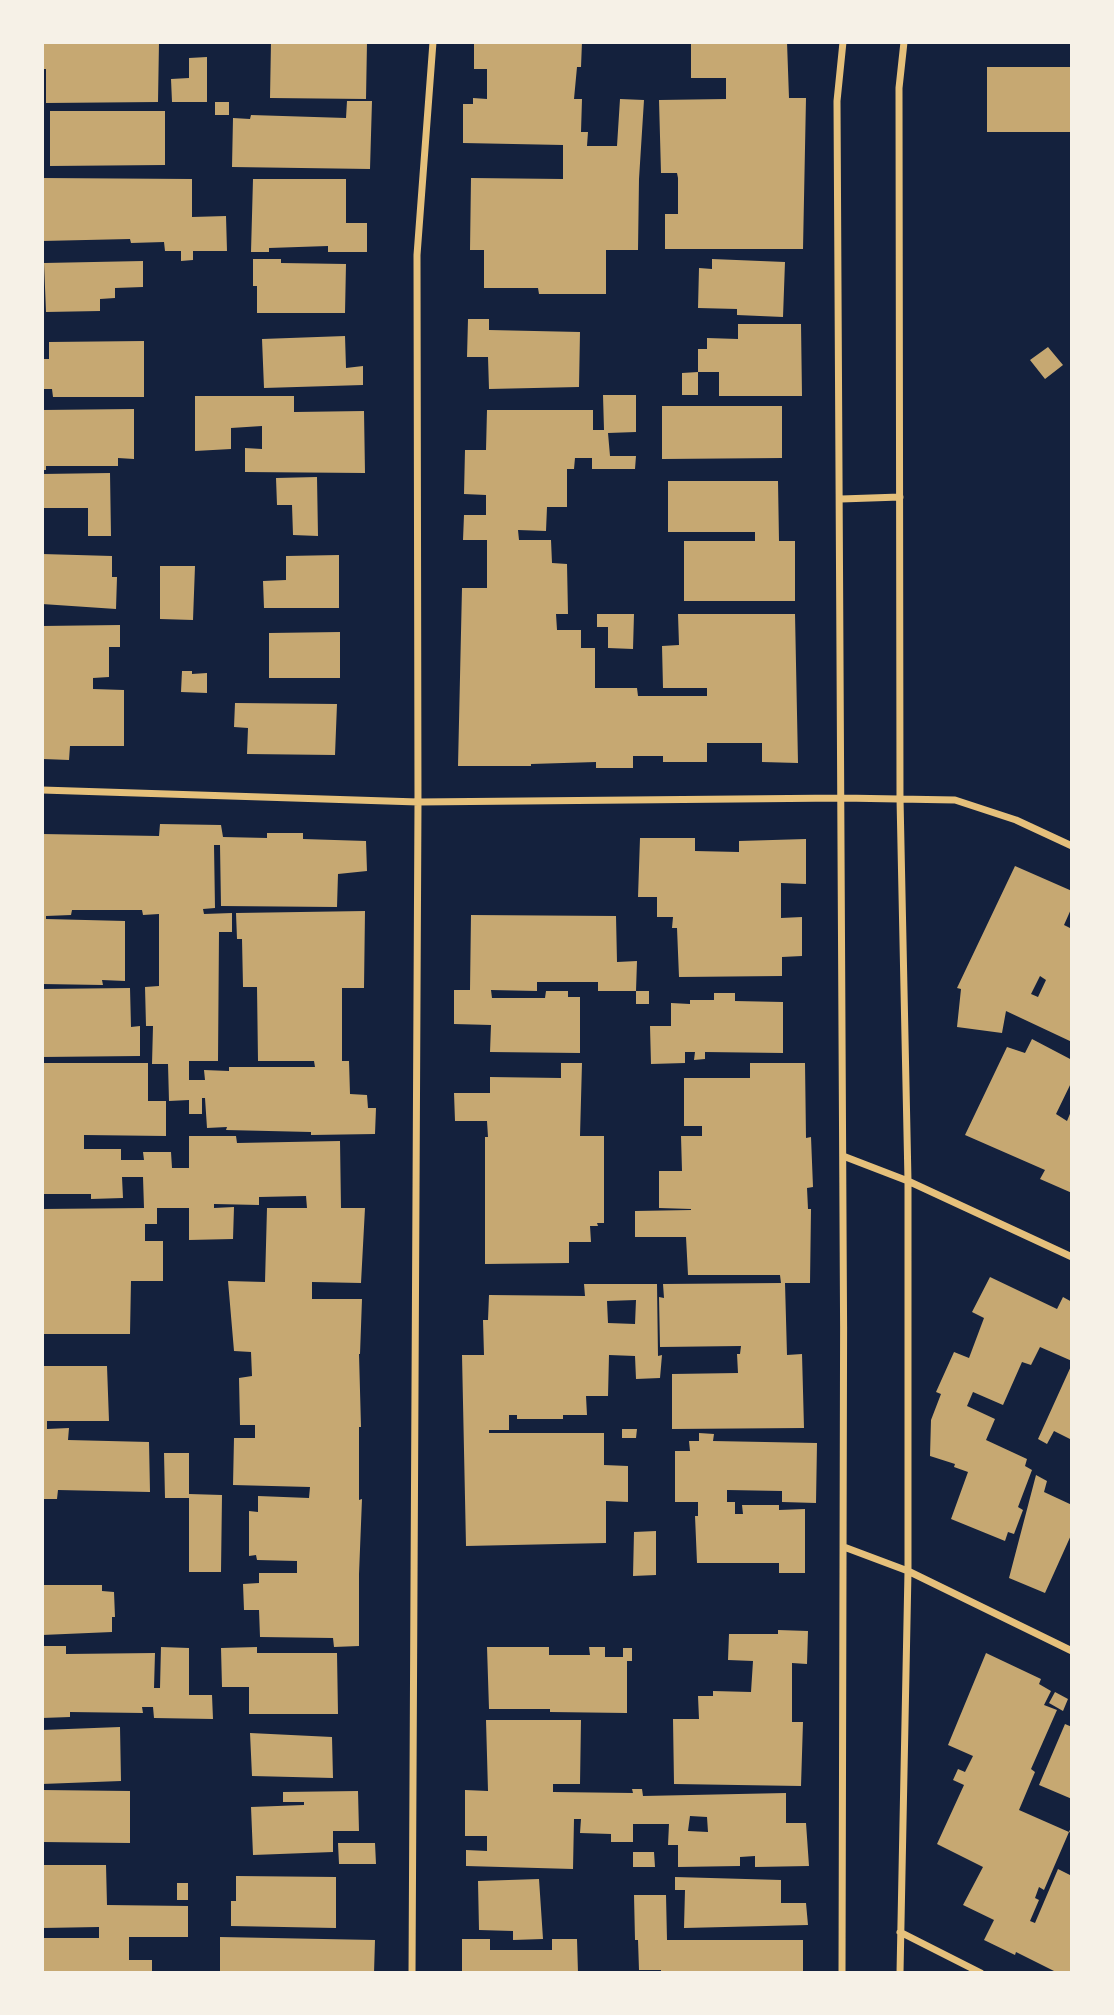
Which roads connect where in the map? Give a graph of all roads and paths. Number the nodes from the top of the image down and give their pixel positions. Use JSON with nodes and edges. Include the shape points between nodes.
{"nodes":[{"id":1,"x":433,"y":42,"type":"edge"},
{"id":2,"x":844,"y":42,"type":"edge"},
{"id":3,"x":904,"y":42,"type":"edge"},
{"id":4,"x":900,"y":497,"type":"junction"},
{"id":5,"x":841,"y":499,"type":"junction"},
{"id":6,"x":42,"y":790,"type":"edge"},
{"id":7,"x":842,"y":798,"type":"junction"},
{"id":8,"x":900,"y":798,"type":"junction"},
{"id":9,"x":418,"y":802,"type":"junction"},
{"id":10,"x":1072,"y":846,"type":"edge"},
{"id":11,"x":843,"y":1156,"type":"junction"},
{"id":12,"x":908,"y":1181,"type":"junction"},
{"id":13,"x":1072,"y":1257,"type":"edge"},
{"id":14,"x":844,"y":1547,"type":"junction"},
{"id":15,"x":908,"y":1571,"type":"junction"},
{"id":16,"x":1072,"y":1651,"type":"edge"},
{"id":17,"x":900,"y":1932,"type":"junction"},
{"id":18,"x":412,"y":1973,"type":"edge"},
{"id":19,"x":842,"y":1973,"type":"edge"},
{"id":20,"x":900,"y":1973,"type":"edge"},
{"id":21,"x":981,"y":1973,"type":"edge"}],
"edges":[{"from":1,"to":9,"type":"street","via":[[417,255]]},
{"from":2,"to":5,"type":"street","via":[[837,101]]},
{"from":3,"to":4,"type":"street","via":[[899,88]]},
{"from":4,"to":5,"type":"street"},
{"from":4,"to":8,"type":"street"},
{"from":5,"to":7,"type":"street"},
{"from":6,"to":9,"type":"street"},
{"from":7,"to":8,"type":"street"},
{"from":7,"to":9,"type":"street"},
{"from":7,"to":11,"type":"street"},
{"from":8,"to":10,"type":"street","via":[[956,800],[1016,820]]},
{"from":8,"to":12,"type":"street"},
{"from":9,"to":18,"type":"street"},
{"from":11,"to":12,"type":"street"},
{"from":11,"to":14,"type":"street"},
{"from":12,"to":13,"type":"street"},
{"from":12,"to":15,"type":"street"},
{"from":14,"to":15,"type":"street"},
{"from":14,"to":19,"type":"street"},
{"from":15,"to":16,"type":"street"},
{"from":15,"to":17,"type":"street"},
{"from":17,"to":20,"type":"street"},
{"from":17,"to":21,"type":"street"}]}
